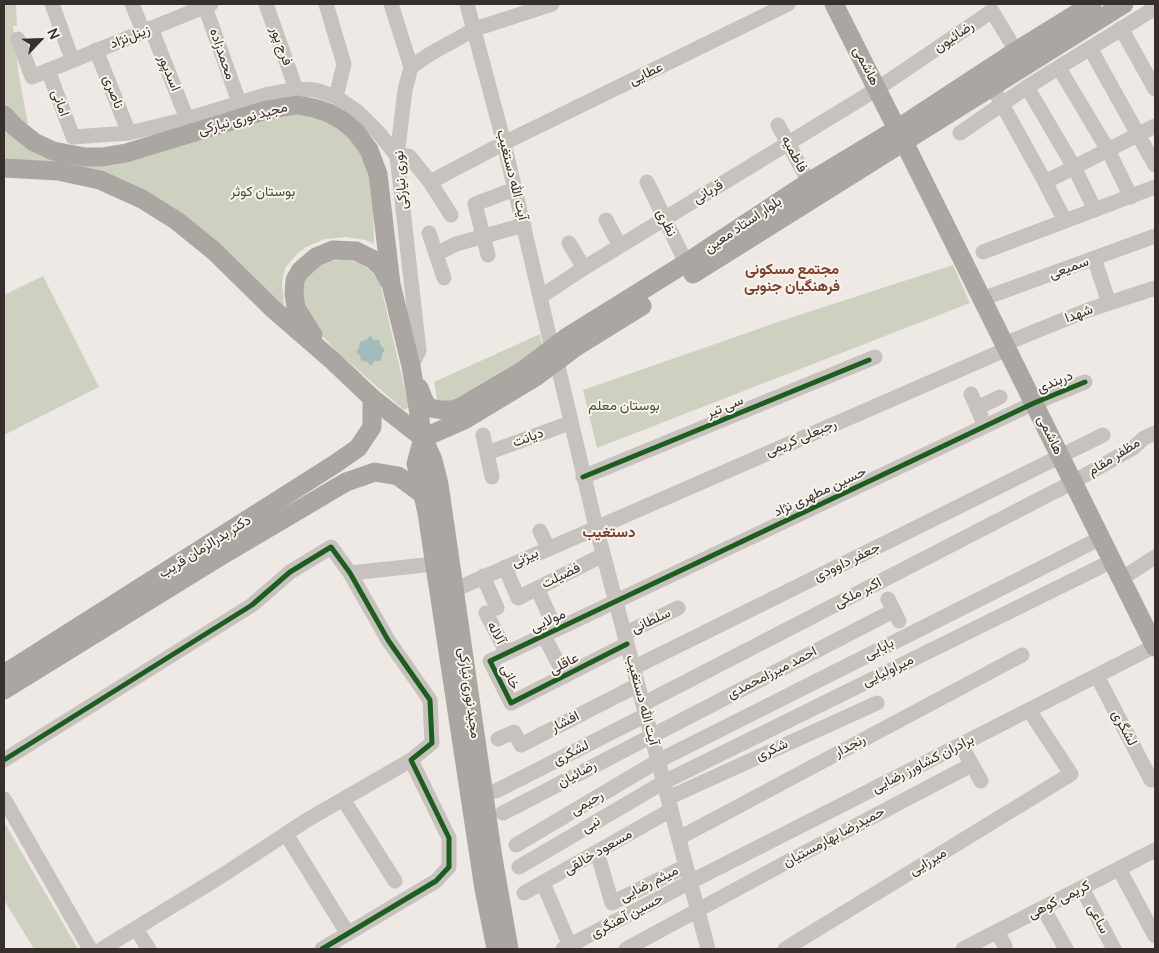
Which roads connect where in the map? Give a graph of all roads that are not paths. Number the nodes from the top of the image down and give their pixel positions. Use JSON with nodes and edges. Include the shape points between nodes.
{"nodes":[{"id":1,"x":52,"y":4,"type":"edge"},
{"id":2,"x":132,"y":4,"type":"edge"},
{"id":3,"x":266,"y":4,"type":"edge"},
{"id":4,"x":326,"y":4,"type":"edge"},
{"id":5,"x":392,"y":4,"type":"edge"},
{"id":6,"x":467,"y":4,"type":"edge"},
{"id":7,"x":549,"y":4,"type":"edge"},
{"id":8,"x":834,"y":4,"type":"edge"},
{"id":9,"x":1092,"y":4,"type":"edge"},
{"id":10,"x":1124,"y":4,"type":"edge"},
{"id":11,"x":207,"y":5,"type":"edge"},
{"id":12,"x":780,"y":6,"type":"edge"},
{"id":13,"x":997,"y":7,"type":"edge"},
{"id":14,"x":1153,"y":14,"type":"edge"},
{"id":15,"x":1121,"y":28,"type":"junction"},
{"id":16,"x":475,"y":29,"type":"junction"},
{"id":17,"x":147,"y":30,"type":"junction"},
{"id":18,"x":18,"y":39,"type":"dead end"},
{"id":19,"x":1090,"y":48,"type":"junction"},
{"id":20,"x":70,"y":50,"type":"dead end"},
{"id":21,"x":96,"y":50,"type":"junction"},
{"id":22,"x":1016,"y":51,"type":"junction"},
{"id":23,"x":411,"y":67,"type":"junction"},
{"id":24,"x":1059,"y":68,"type":"junction"},
{"id":25,"x":48,"y":70,"type":"junction"},
{"id":26,"x":992,"y":86,"type":"junction"},
{"id":27,"x":1028,"y":87,"type":"junction"},
{"id":28,"x":296,"y":89,"type":"junction"},
{"id":29,"x":877,"y":89,"type":"junction"},
{"id":30,"x":1155,"y":90,"type":"edge"},
{"id":31,"x":336,"y":97,"type":"junction"},
{"id":32,"x":239,"y":102,"type":"junction"},
{"id":33,"x":1001,"y":104,"type":"junction"},
{"id":34,"x":4,"y":115,"type":"edge"},
{"id":35,"x":187,"y":119,"type":"junction"},
{"id":36,"x":778,"y":125,"type":"dead end"},
{"id":37,"x":1155,"y":126,"type":"edge"},
{"id":38,"x":960,"y":132,"type":"dead end"},
{"id":39,"x":129,"y":134,"type":"junction"},
{"id":40,"x":1139,"y":134,"type":"junction"},
{"id":41,"x":900,"y":136,"type":"junction"},
{"id":42,"x":504,"y":143,"type":"junction"},
{"id":43,"x":788,"y":144,"type":"junction"},
{"id":44,"x":1108,"y":150,"type":"junction"},
{"id":45,"x":397,"y":156,"type":"junction"},
{"id":46,"x":1155,"y":165,"type":"edge"},
{"id":47,"x":4,"y":168,"type":"edge"},
{"id":48,"x":1074,"y":168,"type":"junction"},
{"id":49,"x":430,"y":182,"type":"junction"},
{"id":50,"x":647,"y":182,"type":"dead end"},
{"id":51,"x":809,"y":182,"type":"junction"},
{"id":52,"x":1045,"y":182,"type":"junction"},
{"id":53,"x":1155,"y":187,"type":"edge"},
{"id":54,"x":515,"y":189,"type":"junction"},
{"id":55,"x":1131,"y":197,"type":"junction"},
{"id":56,"x":1095,"y":210,"type":"junction"},
{"id":57,"x":451,"y":215,"type":"dead end"},
{"id":58,"x":664,"y":219,"type":"junction"},
{"id":59,"x":606,"y":220,"type":"dead end"},
{"id":60,"x":1065,"y":221,"type":"junction"},
{"id":61,"x":524,"y":225,"type":"junction"},
{"id":62,"x":429,"y":233,"type":"dead end"},
{"id":63,"x":1155,"y":236,"type":"edge"},
{"id":64,"x":483,"y":238,"type":"junction"},
{"id":65,"x":569,"y":243,"type":"dead end"},
{"id":66,"x":620,"y":246,"type":"junction"},
{"id":67,"x":983,"y":252,"type":"dead end"},
{"id":68,"x":436,"y":254,"type":"junction"},
{"id":69,"x":488,"y":255,"type":"dead end"},
{"id":70,"x":1094,"y":258,"type":"junction"},
{"id":71,"x":686,"y":263,"type":"junction"},
{"id":72,"x":584,"y":268,"type":"junction"},
{"id":73,"x":444,"y":278,"type":"dead end"},
{"id":74,"x":391,"y":284,"type":"junction"},
{"id":75,"x":1155,"y":288,"type":"edge"},
{"id":76,"x":540,"y":297,"type":"junction"},
{"id":77,"x":982,"y":299,"type":"junction"},
{"id":78,"x":1109,"y":303,"type":"junction"},
{"id":79,"x":1006,"y":346,"type":"junction"},
{"id":80,"x":554,"y":355,"type":"junction"},
{"id":81,"x":875,"y":357,"type":"dead end"},
{"id":82,"x":333,"y":361,"type":"junction"},
{"id":83,"x":411,"y":366,"type":"junction"},
{"id":84,"x":1085,"y":382,"type":"dead end"},
{"id":85,"x":1000,"y":397,"type":"dead end"},
{"id":86,"x":372,"y":398,"type":"junction"},
{"id":87,"x":1034,"y":403,"type":"junction"},
{"id":88,"x":570,"y":423,"type":"junction"},
{"id":89,"x":985,"y":426,"type":"junction"},
{"id":90,"x":1155,"y":433,"type":"edge"},
{"id":91,"x":483,"y":434,"type":"dead end"},
{"id":92,"x":1103,"y":435,"type":"dead end"},
{"id":93,"x":424,"y":438,"type":"junction"},
{"id":94,"x":487,"y":452,"type":"junction"},
{"id":95,"x":1060,"y":456,"type":"junction"},
{"id":96,"x":335,"y":464,"type":"junction"},
{"id":97,"x":492,"y":477,"type":"dead end"},
{"id":98,"x":583,"y":477,"type":"junction"},
{"id":99,"x":346,"y":482,"type":"junction"},
{"id":100,"x":1073,"y":482,"type":"junction"},
{"id":101,"x":421,"y":493,"type":"junction"},
{"id":102,"x":596,"y":527,"type":"junction"},
{"id":103,"x":540,"y":532,"type":"dead end"},
{"id":104,"x":1101,"y":538,"type":"junction"},
{"id":105,"x":548,"y":548,"type":"junction"},
{"id":106,"x":603,"y":555,"type":"junction"},
{"id":107,"x":1155,"y":557,"type":"edge"},
{"id":108,"x":486,"y":558,"type":"dead end"},
{"id":109,"x":1112,"y":561,"type":"junction"},
{"id":110,"x":434,"y":564,"type":"junction"},
{"id":111,"x":350,"y":572,"type":"junction"},
{"id":112,"x":493,"y":572,"type":"junction"},
{"id":113,"x":1121,"y":579,"type":"junction"},
{"id":114,"x":537,"y":588,"type":"junction"},
{"id":115,"x":454,"y":590,"type":"junction"},
{"id":116,"x":616,"y":602,"type":"junction"},
{"id":117,"x":678,"y":608,"type":"dead end"},
{"id":118,"x":893,"y":610,"type":"dead end"},
{"id":119,"x":550,"y":633,"type":"junction"},
{"id":120,"x":626,"y":639,"type":"junction"},
{"id":121,"x":1155,"y":646,"type":"edge"},
{"id":122,"x":506,"y":653,"type":"junction"},
{"id":123,"x":1022,"y":655,"type":"dead end"},
{"id":124,"x":490,"y":662,"type":"joint"},
{"id":125,"x":633,"y":668,"type":"junction"},
{"id":126,"x":4,"y":674,"type":"edge"},
{"id":127,"x":564,"y":676,"type":"junction"},
{"id":128,"x":1096,"y":676,"type":"junction"},
{"id":129,"x":638,"y":685,"type":"junction"},
{"id":130,"x":4,"y":690,"type":"edge"},
{"id":131,"x":510,"y":703,"type":"joint"},
{"id":132,"x":877,"y":703,"type":"dead end"},
{"id":133,"x":644,"y":710,"type":"junction"},
{"id":134,"x":1029,"y":710,"type":"junction"},
{"id":135,"x":651,"y":735,"type":"junction"},
{"id":136,"x":498,"y":739,"type":"dead end"},
{"id":137,"x":961,"y":745,"type":"junction"},
{"id":138,"x":4,"y":760,"type":"edge"},
{"id":139,"x":411,"y":760,"type":"junction"},
{"id":140,"x":658,"y":760,"type":"junction"},
{"id":141,"x":972,"y":765,"type":"junction"},
{"id":142,"x":1151,"y":780,"type":"dead end"},
{"id":143,"x":981,"y":781,"type":"dead end"},
{"id":144,"x":664,"y":782,"type":"junction"},
{"id":145,"x":496,"y":791,"type":"dead end"},
{"id":146,"x":4,"y":799,"type":"edge"},
{"id":147,"x":343,"y":799,"type":"junction"},
{"id":148,"x":670,"y":804,"type":"junction"},
{"id":149,"x":503,"y":813,"type":"dead end"},
{"id":150,"x":286,"y":834,"type":"junction"},
{"id":151,"x":678,"y":838,"type":"junction"},
{"id":152,"x":516,"y":845,"type":"dead end"},
{"id":153,"x":1155,"y":850,"type":"edge"},
{"id":154,"x":596,"y":852,"type":"junction"},
{"id":155,"x":686,"y":866,"type":"junction"},
{"id":156,"x":519,"y":867,"type":"dead end"},
{"id":157,"x":1119,"y":869,"type":"junction"},
{"id":158,"x":395,"y":881,"type":"dead end"},
{"id":159,"x":690,"y":882,"type":"junction"},
{"id":160,"x":543,"y":883,"type":"junction"},
{"id":161,"x":1082,"y":888,"type":"junction"},
{"id":162,"x":524,"y":893,"type":"dead end"},
{"id":163,"x":1043,"y":908,"type":"junction"},
{"id":164,"x":698,"y":910,"type":"junction"},
{"id":165,"x":136,"y":928,"type":"junction"},
{"id":166,"x":998,"y":932,"type":"junction"},
{"id":167,"x":348,"y":934,"type":"junction"},
{"id":168,"x":1155,"y":936,"type":"edge"},
{"id":169,"x":1005,"y":946,"type":"dead end"},
{"id":170,"x":567,"y":948,"type":"edge"},
{"id":171,"x":90,"y":949,"type":"edge"},
{"id":172,"x":102,"y":949,"type":"edge"},
{"id":173,"x":149,"y":949,"type":"edge"},
{"id":174,"x":322,"y":949,"type":"edge"},
{"id":175,"x":496,"y":949,"type":"edge"},
{"id":176,"x":509,"y":949,"type":"edge"},
{"id":177,"x":626,"y":949,"type":"edge"},
{"id":178,"x":708,"y":949,"type":"edge"},
{"id":179,"x":784,"y":949,"type":"edge"},
{"id":180,"x":963,"y":949,"type":"edge"},
{"id":181,"x":1066,"y":949,"type":"edge"},
{"id":182,"x":1114,"y":949,"type":"edge"}],
"edges":[{"from":1,"to":20,"type":"street"},
{"from":2,"to":17,"type":"street","name":"اسدپور"},
{"from":3,"to":28,"type":"street","name":"فرج پور"},
{"from":4,"to":31,"type":"street","via":[[344,64]]},
{"from":5,"to":23,"type":"street"},
{"from":6,"to":16,"type":"street","name":"آیت الله دستغیب"},
{"from":7,"to":16,"type":"street"},
{"from":8,"to":29,"type":"main road","name":"هاشمی"},
{"from":9,"to":22,"type":"main road","name":"بلوار استاد معین"},
{"from":10,"to":26,"type":"main road","name":"بلوار استاد معین"},
{"from":11,"to":17,"type":"street","name":"زینل‌نژاد"},
{"from":11,"to":32,"type":"street","name":"محمدزاده"},
{"from":12,"to":42,"type":"street","name":"عطایی"},
{"from":13,"to":22,"type":"street","name":"رضائیون"},
{"from":13,"to":29,"type":"street","name":"رضائیون"},
{"from":14,"to":15,"type":"street"},
{"from":15,"to":19,"type":"street"},
{"from":15,"to":30,"type":"street"},
{"from":16,"to":23,"type":"street"},
{"from":16,"to":42,"type":"street","name":"آیت الله دستغیب"},
{"from":17,"to":21,"type":"street","name":"زینل‌نژاد"},
{"from":17,"to":35,"type":"street","name":"اسدپور"},
{"from":18,"to":25,"type":"street","via":[[32,77]]},
{"from":19,"to":24,"type":"street"},
{"from":19,"to":40,"type":"street"},
{"from":21,"to":25,"type":"street","name":"زینل‌نژاد"},
{"from":21,"to":39,"type":"street","name":"ناصری"},
{"from":22,"to":41,"type":"main road","name":"بلوار استاد معین"},
{"from":23,"to":45,"type":"street","name":"نوری نیارکی"},
{"from":24,"to":27,"type":"street"},
{"from":24,"to":44,"type":"street"},
{"from":25,"to":39,"type":"street","name":"امانی","via":[[72,137]]},
{"from":26,"to":33,"type":"street"},
{"from":26,"to":41,"type":"main road","name":"بلوار استاد معین"},
{"from":27,"to":33,"type":"street"},
{"from":27,"to":48,"type":"street"},
{"from":28,"to":31,"type":"street","via":[[316,90]]},
{"from":28,"to":32,"type":"street"},
{"from":29,"to":41,"type":"main road","name":"هاشمی"},
{"from":29,"to":43,"type":"street","name":"قربانی"},
{"from":31,"to":45,"type":"street","via":[[358,112]]},
{"from":32,"to":35,"type":"street"},
{"from":33,"to":38,"type":"street"},
{"from":33,"to":52,"type":"street"},
{"from":34,"to":74,"type":"main road","name":"مجید نوری نیارکی","via":[[34,142],[54,150],[102,158],[282,107],[297,105],[330,113],[356,132],[369,150],[378,174]]},
{"from":35,"to":39,"type":"street"},
{"from":36,"to":43,"type":"street","name":"فاطمیه"},
{"from":37,"to":40,"type":"street"},
{"from":40,"to":44,"type":"street"},
{"from":40,"to":46,"type":"street"},
{"from":41,"to":51,"type":"main road","name":"بلوار استاد معین"},
{"from":41,"to":77,"type":"main road","name":"هاشمی"},
{"from":41,"to":80,"type":"main road","name":"بلوار استاد معین","via":[[586,340]]},
{"from":42,"to":49,"type":"street","name":"عطایی"},
{"from":42,"to":54,"type":"street","name":"آیت الله دستغیب"},
{"from":43,"to":51,"type":"street","name":"فاطمیه"},
{"from":43,"to":58,"type":"street","name":"قربانی"},
{"from":44,"to":48,"type":"street"},
{"from":44,"to":55,"type":"street"},
{"from":45,"to":49,"type":"street","via":[[409,156]]},
{"from":45,"to":83,"type":"street","name":"نوری نیارکی","via":[[419,351]]},
{"from":47,"to":82,"type":"main road","via":[[58,171],[100,180],[142,199],[214,250],[272,308]]},
{"from":48,"to":52,"type":"street"},
{"from":48,"to":56,"type":"street"},
{"from":49,"to":57,"type":"street"},
{"from":50,"to":58,"type":"street","name":"نظری"},
{"from":51,"to":71,"type":"main road","name":"بلوار استاد معین"},
{"from":52,"to":60,"type":"street"},
{"from":53,"to":55,"type":"street"},
{"from":54,"to":61,"type":"street","name":"آیت الله دستغیب"},
{"from":54,"to":64,"type":"street","via":[[475,204]]},
{"from":55,"to":56,"type":"street"},
{"from":56,"to":60,"type":"street"},
{"from":58,"to":66,"type":"street","name":"قربانی"},
{"from":58,"to":71,"type":"street","name":"نظری"},
{"from":59,"to":66,"type":"street"},
{"from":60,"to":67,"type":"street"},
{"from":61,"to":64,"type":"street"},
{"from":61,"to":76,"type":"street","name":"آیت الله دستغیب"},
{"from":62,"to":68,"type":"street"},
{"from":63,"to":70,"type":"street","name":"سمیعی"},
{"from":64,"to":68,"type":"street","via":[[456,244]]},
{"from":64,"to":69,"type":"street"},
{"from":65,"to":72,"type":"street"},
{"from":66,"to":72,"type":"street","name":"قربانی"},
{"from":68,"to":73,"type":"street"},
{"from":70,"to":77,"type":"street","name":"سمیعی"},
{"from":70,"to":78,"type":"street"},
{"from":71,"to":80,"type":"main road","name":"بلوار استاد معین","via":[[571,334]]},
{"from":72,"to":76,"type":"street","name":"قربانی"},
{"from":74,"to":82,"type":"main road","via":[[381,267],[356,251],[333,250],[316,257],[300,271],[295,280],[296,308]]},
{"from":74,"to":83,"type":"main road","name":"مجید نوری نیارکی"},
{"from":75,"to":78,"type":"street","name":"شهدا"},
{"from":76,"to":80,"type":"street","name":"آیت الله دستغیب"},
{"from":77,"to":79,"type":"main road","name":"هاشمی"},
{"from":78,"to":79,"type":"street","name":"شهدا"},
{"from":79,"to":87,"type":"main road","name":"هاشمی"},
{"from":79,"to":102,"type":"street","name":"رجبعلی کریمی"},
{"from":80,"to":83,"type":"main road","name":"بلوار استاد معین","via":[[451,410],[430,408]]},
{"from":80,"to":88,"type":"street","name":"آیت الله دستغیب"},
{"from":80,"to":93,"type":"main road","name":"بلوار استاد معین","via":[[464,420]]},
{"from":81,"to":98,"type":"street","name":"سی تیر"},
{"from":82,"to":86,"type":"main road"},
{"from":83,"to":93,"type":"main road","name":"مجید نوری نیارکی"},
{"from":84,"to":87,"type":"street","name":"دربندی"},
{"from":85,"to":89,"type":"street","via":[[974,401]]},
{"from":86,"to":93,"type":"main road"},
{"from":86,"to":96,"type":"main road","name":"دکتر بدرالزمان قریب","via":[[372,427],[358,448]]},
{"from":87,"to":89,"type":"street","name":"حسین مطهری نژاد"},
{"from":87,"to":95,"type":"main road","name":"هاشمی"},
{"from":88,"to":94,"type":"street","name":"دیانت"},
{"from":88,"to":98,"type":"street","name":"آیت الله دستغیب"},
{"from":89,"to":116,"type":"street","name":"حسین مطهری نژاد"},
{"from":90,"to":100,"type":"street","name":"مظفر مقام"},
{"from":91,"to":94,"type":"street"},
{"from":92,"to":95,"type":"street","name":"جعفر داوودی"},
{"from":93,"to":101,"type":"main road","name":"مجید نوری نیارکی","via":[[416,464]]},
{"from":93,"to":115,"type":"main road","name":"مجید نوری نیارکی","via":[[439,484]]},
{"from":94,"to":97,"type":"street"},
{"from":95,"to":100,"type":"main road","name":"هاشمی"},
{"from":95,"to":125,"type":"street","name":"جعفر داوودی"},
{"from":96,"to":99,"type":"main road"},
{"from":96,"to":126,"type":"main road","name":"دکتر بدرالزمان قریب"},
{"from":98,"to":102,"type":"street","name":"آیت الله دستغیب"},
{"from":99,"to":101,"type":"main road","name":"دکتر بدرالزمان قریب","via":[[375,472],[398,476]]},
{"from":99,"to":130,"type":"main road","name":"دکتر بدرالزمان قریب"},
{"from":100,"to":104,"type":"main road","name":"هاشمی"},
{"from":100,"to":133,"type":"street","name":"اکبر ملکی"},
{"from":101,"to":110,"type":"main road","name":"مجید نوری نیارکی"},
{"from":102,"to":105,"type":"street","name":"بیژنی"},
{"from":102,"to":106,"type":"street","name":"آیت الله دستغیب"},
{"from":103,"to":105,"type":"street"},
{"from":104,"to":109,"type":"main road","name":"هاشمی"},
{"from":104,"to":140,"type":"street","name":"بابایی"},
{"from":105,"to":112,"type":"street","name":"بیژنی"},
{"from":106,"to":114,"type":"street","name":"فضیلت"},
{"from":106,"to":116,"type":"street","name":"آیت الله دستغیب"},
{"from":107,"to":113,"type":"street"},
{"from":108,"to":112,"type":"street"},
{"from":109,"to":113,"type":"main road","name":"هاشمی"},
{"from":109,"to":144,"type":"street","name":"میراولیایی"},
{"from":110,"to":111,"type":"street"},
{"from":110,"to":175,"type":"main road","name":"مجید نوری نیارکی"},
{"from":111,"to":138,"type":"street","via":[[331,547],[290,572],[252,605]]},
{"from":111,"to":139,"type":"street","via":[[388,640],[430,700],[432,743]]},
{"from":112,"to":114,"type":"street","name":"فضیلت","via":[[518,598]]},
{"from":112,"to":115,"type":"street","name":"بیژنی"},
{"from":112,"to":122,"type":"street","name":"آلاله","via":[[491,611]]},
{"from":113,"to":121,"type":"main road","name":"هاشمی"},
{"from":114,"to":119,"type":"street"},
{"from":115,"to":176,"type":"main road","name":"مجید نوری نیارکی"},
{"from":116,"to":119,"type":"street","name":"مولایی"},
{"from":116,"to":120,"type":"street","name":"آیت الله دستغیب"},
{"from":117,"to":120,"type":"street","name":"سلطانی"},
{"from":118,"to":135,"type":"street","name":"احمد میرزامحمدی"},
{"from":119,"to":122,"type":"street","name":"مولایی"},
{"from":119,"to":127,"type":"street"},
{"from":120,"to":125,"type":"street","name":"آیت الله دستغیب"},
{"from":120,"to":127,"type":"street","name":"عاقلی"},
{"from":121,"to":128,"type":"street","name":"برادران کشاورز رضایی"},
{"from":122,"to":124,"type":"street","name":"مولایی"},
{"from":123,"to":151,"type":"street","name":"رنجدار"},
{"from":124,"to":131,"type":"street","name":"خانی"},
{"from":125,"to":129,"type":"street","name":"آیت الله دستغیب"},
{"from":127,"to":131,"type":"street","name":"عاقلی"},
{"from":128,"to":134,"type":"street","name":"برادران کشاورز رضایی"},
{"from":128,"to":142,"type":"street","name":"لشگری"},
{"from":129,"to":133,"type":"street","name":"آیت الله دستغیب"},
{"from":129,"to":136,"type":"street","name":"افشار","via":[[521,745],[514,732]]},
{"from":132,"to":148,"type":"street","name":"شکری"},
{"from":133,"to":135,"type":"street","name":"آیت الله دستغیب"},
{"from":133,"to":145,"type":"street","name":"لشکری"},
{"from":134,"to":137,"type":"street","name":"برادران کشاورز رضایی"},
{"from":134,"to":179,"type":"street","name":"میرزایی","via":[[1071,774]]},
{"from":135,"to":140,"type":"street","name":"آیت الله دستغیب"},
{"from":135,"to":149,"type":"street","name":"رضائیان"},
{"from":137,"to":141,"type":"street"},
{"from":137,"to":159,"type":"street","name":"برادران کشاورز رضایی"},
{"from":139,"to":147,"type":"street"},
{"from":139,"to":167,"type":"street","via":[[449,838],[449,868],[436,881]]},
{"from":140,"to":144,"type":"street","name":"آیت الله دستغیب"},
{"from":140,"to":152,"type":"street","name":"رحیمی"},
{"from":141,"to":143,"type":"street"},
{"from":141,"to":164,"type":"street","name":"حمیدرضا بهارمستیان"},
{"from":144,"to":148,"type":"street","name":"آیت الله دستغیب"},
{"from":144,"to":156,"type":"street","name":"نبی"},
{"from":146,"to":171,"type":"street"},
{"from":147,"to":150,"type":"street"},
{"from":147,"to":158,"type":"street"},
{"from":148,"to":151,"type":"street","name":"آیت الله دستغیب"},
{"from":148,"to":154,"type":"street","name":"مسعود خالقی"},
{"from":150,"to":165,"type":"street"},
{"from":150,"to":167,"type":"street"},
{"from":151,"to":155,"type":"street","name":"آیت الله دستغیب"},
{"from":153,"to":157,"type":"street","name":"کریمی کوهی"},
{"from":154,"to":155,"type":"street","name":"میثم رضایی","via":[[612,903]]},
{"from":154,"to":160,"type":"street","name":"مسعود خالقی"},
{"from":155,"to":159,"type":"street","name":"آیت الله دستغیب"},
{"from":157,"to":161,"type":"street","name":"کریمی کوهی"},
{"from":157,"to":168,"type":"street"},
{"from":159,"to":164,"type":"street","name":"آیت الله دستغیب"},
{"from":159,"to":170,"type":"street","name":"حسین آهنگری"},
{"from":160,"to":162,"type":"street","name":"مسعود خالقی"},
{"from":160,"to":170,"type":"street"},
{"from":161,"to":163,"type":"street","name":"کریمی کوهی"},
{"from":161,"to":182,"type":"street","name":"ساعی"},
{"from":163,"to":166,"type":"street","name":"کریمی کوهی"},
{"from":163,"to":181,"type":"street"},
{"from":164,"to":177,"type":"street","name":"حمیدرضا بهارمستیان"},
{"from":164,"to":178,"type":"street","name":"آیت الله دستغیب"},
{"from":165,"to":172,"type":"street"},
{"from":165,"to":173,"type":"street"},
{"from":166,"to":169,"type":"street"},
{"from":166,"to":180,"type":"street","name":"کریمی کوهی"},
{"from":167,"to":174,"type":"street"}]}
